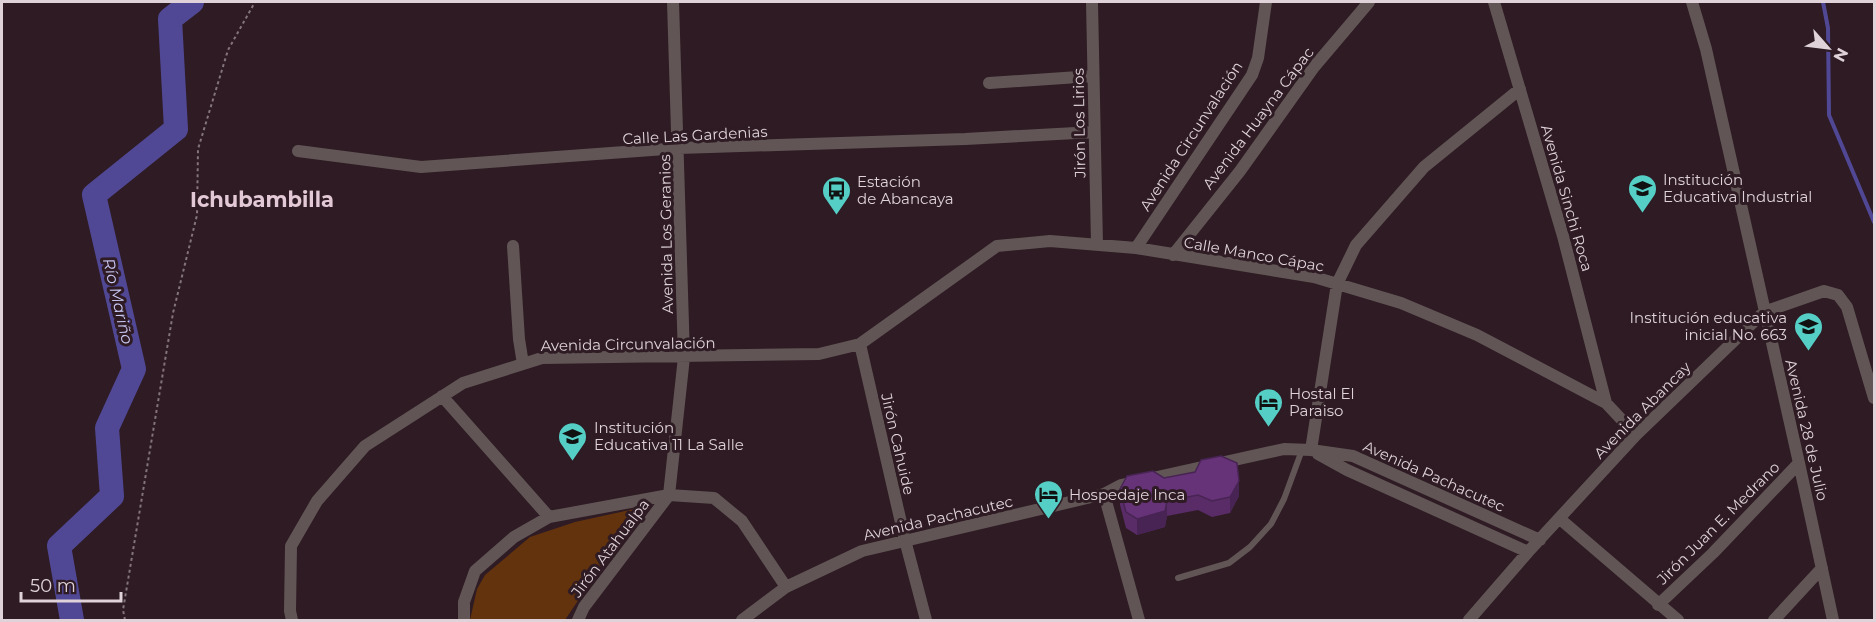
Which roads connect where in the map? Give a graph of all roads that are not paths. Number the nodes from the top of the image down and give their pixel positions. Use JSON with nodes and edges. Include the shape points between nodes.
{"nodes":[{"id":1,"x":673,"y":2,"type":"edge"},
{"id":2,"x":1092,"y":2,"type":"edge"},
{"id":3,"x":1266,"y":2,"type":"edge"},
{"id":4,"x":1369,"y":2,"type":"edge"},
{"id":5,"x":1494,"y":2,"type":"edge"},
{"id":6,"x":1692,"y":2,"type":"edge"},
{"id":7,"x":1093,"y":76,"type":"junction"},
{"id":8,"x":989,"y":83,"type":"dead end"},
{"id":9,"x":1521,"y":89,"type":"junction"},
{"id":10,"x":1094,"y":132,"type":"junction"},
{"id":11,"x":679,"y":148,"type":"junction"},
{"id":12,"x":298,"y":151,"type":"dead end"},
{"id":13,"x":1097,"y":244,"type":"junction"},
{"id":14,"x":513,"y":246,"type":"dead end"},
{"id":15,"x":1136,"y":248,"type":"junction"},
{"id":16,"x":1173,"y":255,"type":"junction"},
{"id":17,"x":1337,"y":284,"type":"junction"},
{"id":18,"x":1764,"y":312,"type":"junction"},
{"id":19,"x":860,"y":344,"type":"junction"},
{"id":20,"x":684,"y":357,"type":"junction"},
{"id":21,"x":523,"y":364,"type":"junction"},
{"id":22,"x":442,"y":396,"type":"junction"},
{"id":23,"x":1875,"y":398,"type":"edge"},
{"id":24,"x":1606,"y":403,"type":"junction"},
{"id":25,"x":1636,"y":435,"type":"junction"},
{"id":26,"x":1306,"y":450,"type":"junction"},
{"id":27,"x":1799,"y":463,"type":"junction"},
{"id":28,"x":1104,"y":494,"type":"junction"},
{"id":29,"x":669,"y":495,"type":"junction"},
{"id":30,"x":549,"y":517,"type":"junction"},
{"id":31,"x":1560,"y":519,"type":"junction"},
{"id":32,"x":905,"y":540,"type":"junction"},
{"id":33,"x":1540,"y":540,"type":"junction"},
{"id":34,"x":1528,"y":552,"type":"junction"},
{"id":35,"x":1822,"y":568,"type":"junction"},
{"id":36,"x":1178,"y":578,"type":"dead end"},
{"id":37,"x":786,"y":587,"type":"junction"},
{"id":38,"x":1658,"y":604,"type":"junction"},
{"id":39,"x":292,"y":621,"type":"edge"},
{"id":40,"x":464,"y":621,"type":"edge"},
{"id":41,"x":578,"y":621,"type":"edge"},
{"id":42,"x":742,"y":621,"type":"edge"},
{"id":43,"x":757,"y":621,"type":"edge"},
{"id":44,"x":926,"y":621,"type":"edge"},
{"id":45,"x":1139,"y":621,"type":"edge"},
{"id":46,"x":1469,"y":621,"type":"edge"},
{"id":47,"x":1678,"y":621,"type":"edge"},
{"id":48,"x":1774,"y":621,"type":"edge"},
{"id":49,"x":1833,"y":621,"type":"edge"}],
"edges":[{"from":1,"to":11,"type":"street","name":"Avenida Los Geranios"},
{"from":2,"to":7,"type":"street","name":"Jirón Los Lirios"},
{"from":3,"to":15,"type":"street","name":"Avenida Circunvalación","via":[[1252,75]]},
{"from":4,"to":16,"type":"street","name":"Avenida Huayna Cápac","via":[[1314,67]]},
{"from":5,"to":9,"type":"street","name":"Avenida Sinchi Roca"},
{"from":6,"to":18,"type":"street","name":"Avenida 28 de Julio","via":[[1706,49]]},
{"from":7,"to":8,"type":"street"},
{"from":7,"to":10,"type":"street","name":"Jirón Los Lirios"},
{"from":9,"to":17,"type":"street","via":[[1424,167],[1356,244]]},
{"from":9,"to":24,"type":"street","name":"Avenida Sinchi Roca"},
{"from":10,"to":11,"type":"street","name":"Calle Las Gardenias"},
{"from":10,"to":13,"type":"street","name":"Jirón Los Lirios"},
{"from":11,"to":12,"type":"street","name":"Calle Las Gardenias","via":[[421,167]]},
{"from":11,"to":20,"type":"street","name":"Avenida Los Geranios"},
{"from":13,"to":15,"type":"street","name":"Calle Manco Cápac"},
{"from":13,"to":19,"type":"street","name":"Calle Manco Cápac","via":[[1050,240],[997,246]]},
{"from":14,"to":21,"type":"street"},
{"from":15,"to":16,"type":"street","name":"Calle Manco Cápac"},
{"from":16,"to":17,"type":"street","name":"Calle Manco Cápac"},
{"from":17,"to":24,"type":"street","name":"Calle Manco Cápac","via":[[1401,303],[1477,336]]},
{"from":17,"to":26,"type":"street"},
{"from":18,"to":23,"type":"street","name":"Avenida Abancay","via":[[1824,291],[1838,295],[1847,308]]},
{"from":18,"to":25,"type":"street","name":"Avenida Abancay"},
{"from":18,"to":27,"type":"street","name":"Avenida 28 de Julio"},
{"from":19,"to":20,"type":"street","name":"Avenida Circunvalación","via":[[819,354]]},
{"from":19,"to":32,"type":"street","name":"Jirón Cahuide"},
{"from":20,"to":21,"type":"street","name":"Avenida Circunvalación","via":[[542,358]]},
{"from":20,"to":29,"type":"street","name":"Avenida Los Geranios"},
{"from":21,"to":22,"type":"street","name":"Avenida Circunvalación","via":[[463,383]]},
{"from":22,"to":30,"type":"street"},
{"from":22,"to":39,"type":"street","name":"Avenida Circunvalación","via":[[365,446],[317,501],[291,546]]},
{"from":24,"to":25,"type":"street","name":"Calle Manco Cápac"},
{"from":25,"to":31,"type":"street","name":"Avenida Abancay"},
{"from":26,"to":28,"type":"street","name":"Avenida Pachacutec","via":[[1284,449],[1208,465],[1121,485]]},
{"from":26,"to":33,"type":"street","name":"Avenida Pachacutec","via":[[1353,456]]},
{"from":26,"to":34,"type":"street","name":"Avenida Pachacutec"},
{"from":26,"to":36,"type":"lane","via":[[1271,524],[1250,547],[1229,563]]},
{"from":27,"to":35,"type":"street","name":"Avenida 28 de Julio"},
{"from":27,"to":38,"type":"street","name":"Jirón Juan E. Medrano"},
{"from":28,"to":32,"type":"street","name":"Avenida Pachacutec"},
{"from":28,"to":45,"type":"street"},
{"from":29,"to":30,"type":"street"},
{"from":29,"to":37,"type":"street","via":[[714,498],[742,520]]},
{"from":29,"to":41,"type":"street","name":"Jirón Atahualpa","via":[[584,607]]},
{"from":30,"to":40,"type":"street","via":[[514,537],[475,571],[464,602]]},
{"from":31,"to":33,"type":"street","name":"Avenida Abancay"},
{"from":31,"to":38,"type":"street"},
{"from":32,"to":37,"type":"street","name":"Avenida Pachacutec","via":[[862,551]]},
{"from":32,"to":44,"type":"street","name":"Jirón Cahuide"},
{"from":33,"to":34,"type":"street","name":"Avenida Abancay"},
{"from":34,"to":46,"type":"street","name":"Avenida Abancay"},
{"from":35,"to":48,"type":"street"},
{"from":35,"to":49,"type":"street","name":"Avenida 28 de Julio"},
{"from":37,"to":42,"type":"street","name":"Avenida Pachacutec"},
{"from":37,"to":43,"type":"street","name":"Avenida Pachacutec"},
{"from":38,"to":47,"type":"street"}]}
